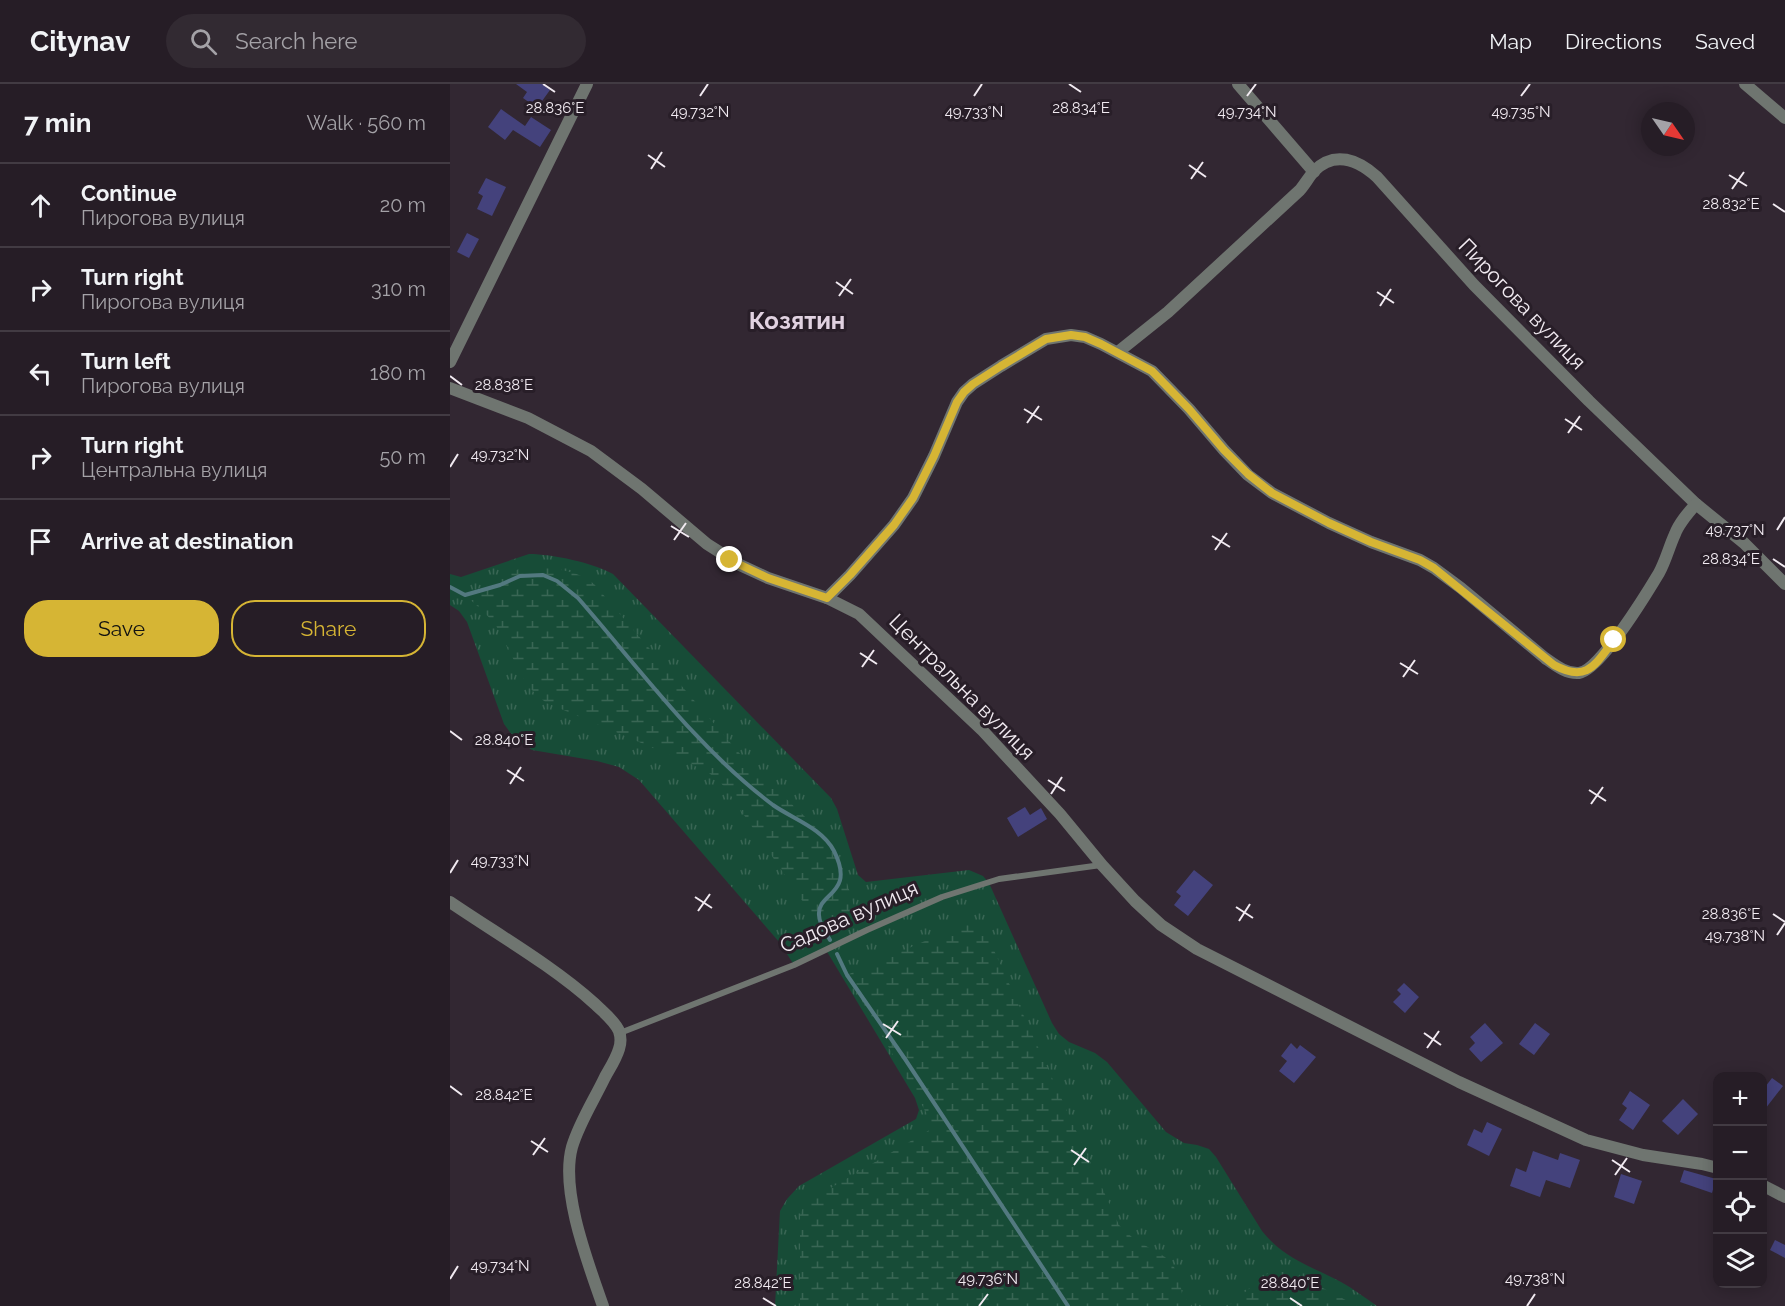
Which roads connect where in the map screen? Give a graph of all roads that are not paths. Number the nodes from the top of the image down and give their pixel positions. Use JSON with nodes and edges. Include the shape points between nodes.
{"nodes":[{"id":1,"x":587,"y":84,"type":"edge"},
{"id":2,"x":1238,"y":84,"type":"edge"},
{"id":3,"x":1745,"y":84,"type":"edge"},
{"id":4,"x":1785,"y":118,"type":"edge"},
{"id":5,"x":1314,"y":172,"type":"junction"},
{"id":6,"x":1118,"y":352,"type":"junction"},
{"id":7,"x":450,"y":362,"type":"edge"},
{"id":8,"x":450,"y":388,"type":"edge"},
{"id":9,"x":1695,"y":504,"type":"junction"},
{"id":10,"x":1785,"y":584,"type":"edge"},
{"id":11,"x":827,"y":598,"type":"junction"},
{"id":12,"x":1102,"y":865,"type":"junction"},
{"id":13,"x":450,"y":902,"type":"edge"},
{"id":14,"x":620,"y":1033,"type":"junction"},
{"id":15,"x":1713,"y":1167,"type":"edge"},
{"id":16,"x":1767,"y":1188,"type":"edge"},
{"id":17,"x":1785,"y":1197,"type":"edge"},
{"id":18,"x":603,"y":1306,"type":"edge"}],
"edges":[{"from":1,"to":7,"type":"street"},
{"from":2,"to":5,"type":"street"},
{"from":3,"to":4,"type":"street"},
{"from":5,"to":6,"type":"street","name":"Пирогова вулиця","via":[[1300,190],[1168,312]]},
{"from":5,"to":9,"type":"street","name":"Пирогова вулиця","via":[[1327,163],[1344,159],[1377,177],[1474,285]]},
{"from":6,"to":9,"type":"street","via":[[1152,371],[1224,450],[1272,493],[1329,523],[1434,568],[1545,658],[1571,673],[1590,668],[1614,640],[1659,573],[1675,533]]},
{"from":6,"to":11,"type":"street","via":[[1085,337],[1058,336],[1046,339],[973,384],[957,402],[913,498],[894,525]]},
{"from":8,"to":11,"type":"street","name":"Центральна вулиця","via":[[528,418],[591,451],[707,544],[740,565]]},
{"from":9,"to":10,"type":"street","name":"Пирогова вулиця","via":[[1744,543]]},
{"from":11,"to":12,"type":"street","name":"Центральна вулиця","via":[[866,619],[945,693],[1060,814]]},
{"from":12,"to":14,"type":"lane","name":"Садова вулиця","via":[[999,879],[942,897],[794,965]]},
{"from":12,"to":15,"type":"street","name":"Центральна вулиця","via":[[1146,912],[1197,949],[1437,1072],[1586,1140]]},
{"from":13,"to":14,"type":"street","via":[[573,986]]},
{"from":14,"to":18,"type":"street","via":[[616,1057],[574,1142],[570,1181],[574,1212]]},
{"from":16,"to":17,"type":"street"}]}
